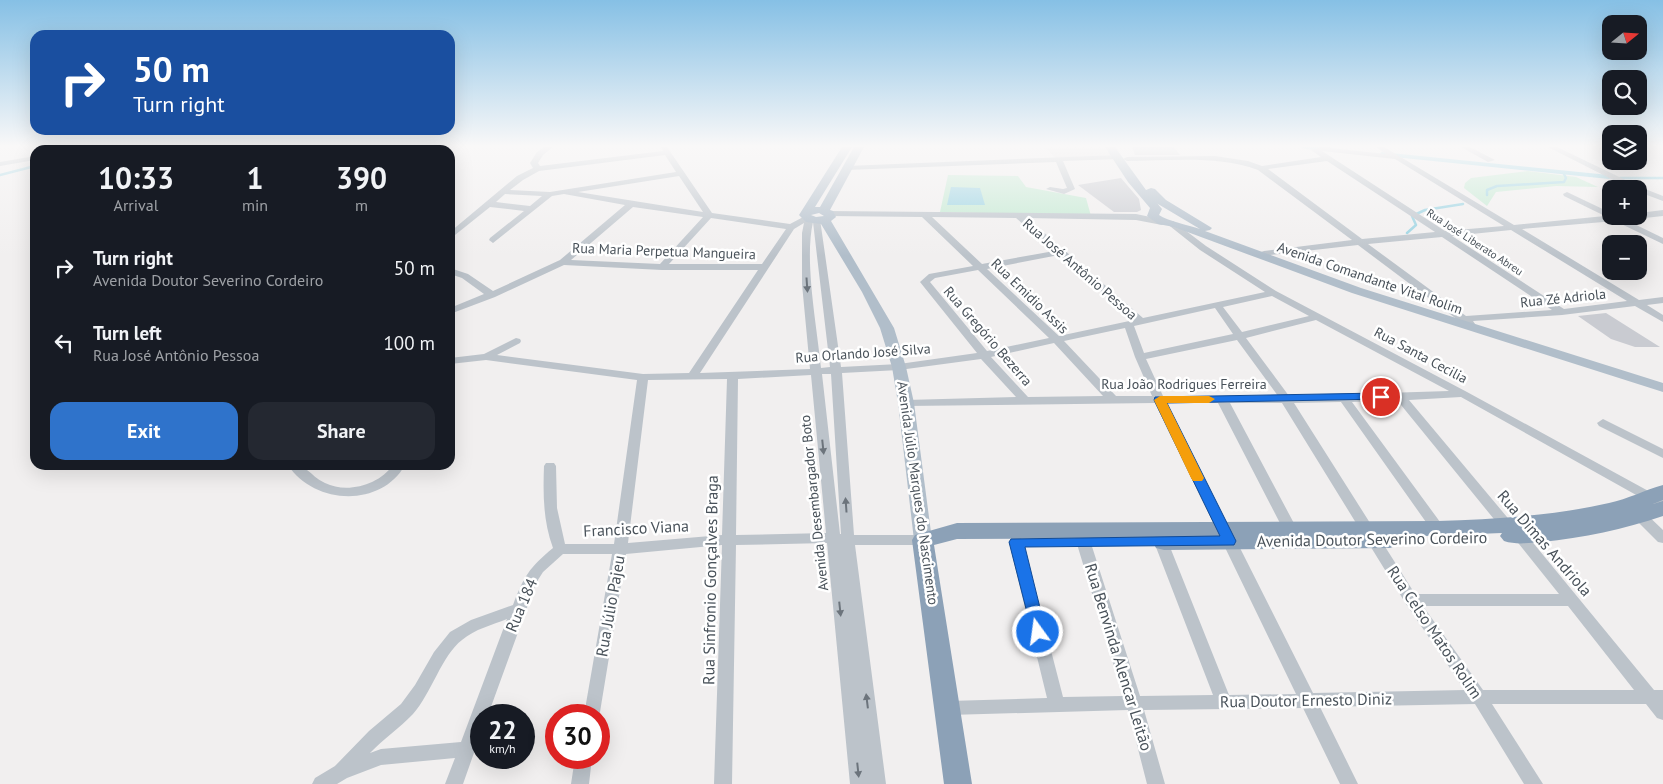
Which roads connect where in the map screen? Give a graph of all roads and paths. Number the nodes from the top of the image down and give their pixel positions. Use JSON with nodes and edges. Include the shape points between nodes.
{"nodes":[{"id":1,"x":513,"y":184,"type":"edge"},
{"id":2,"x":618,"y":184,"type":"edge"},
{"id":3,"x":687,"y":184,"type":"edge"},
{"id":4,"x":831,"y":184,"type":"edge"},
{"id":5,"x":837,"y":184,"type":"edge"},
{"id":6,"x":1070,"y":184,"type":"edge"},
{"id":7,"x":1135,"y":184,"type":"edge"},
{"id":8,"x":1144,"y":184,"type":"edge"},
{"id":9,"x":1282,"y":184,"type":"edge"},
{"id":10,"x":1363,"y":184,"type":"edge"},
{"id":11,"x":1442,"y":184,"type":"edge"},
{"id":12,"x":1452,"y":184,"type":"edge"},
{"id":13,"x":1050,"y":189,"type":"dead end"},
{"id":14,"x":503,"y":192,"type":"junction"},
{"id":15,"x":564,"y":192,"type":"junction"},
{"id":16,"x":1647,"y":193,"type":"edge"},
{"id":17,"x":550,"y":194,"type":"junction"},
{"id":18,"x":1567,"y":194,"type":"dead end"},
{"id":19,"x":1663,"y":200,"type":"edge"},
{"id":20,"x":488,"y":204,"type":"junction"},
{"id":21,"x":631,"y":204,"type":"junction"},
{"id":22,"x":1172,"y":208,"type":"junction"},
{"id":23,"x":531,"y":209,"type":"junction"},
{"id":24,"x":1602,"y":212,"type":"edge"},
{"id":25,"x":1663,"y":213,"type":"edge"},
{"id":26,"x":709,"y":215,"type":"junction"},
{"id":27,"x":925,"y":215,"type":"junction"},
{"id":28,"x":1018,"y":215,"type":"junction"},
{"id":29,"x":1647,"y":215,"type":"edge"},
{"id":30,"x":817,"y":216,"type":"junction"},
{"id":31,"x":1136,"y":218,"type":"junction"},
{"id":32,"x":1163,"y":218,"type":"junction"},
{"id":33,"x":1189,"y":218,"type":"junction"},
{"id":34,"x":1602,"y":218,"type":"edge"},
{"id":35,"x":1630,"y":225,"type":"edge"},
{"id":36,"x":791,"y":227,"type":"junction"},
{"id":37,"x":1525,"y":227,"type":"junction"},
{"id":38,"x":1514,"y":228,"type":"junction"},
{"id":39,"x":455,"y":232,"type":"edge"},
{"id":40,"x":1445,"y":236,"type":"junction"},
{"id":41,"x":493,"y":240,"type":"dead end"},
{"id":42,"x":1663,"y":241,"type":"edge"},
{"id":43,"x":1361,"y":242,"type":"junction"},
{"id":44,"x":1061,"y":252,"type":"junction"},
{"id":45,"x":1264,"y":254,"type":"junction"},
{"id":46,"x":806,"y":259,"type":"junction"},
{"id":47,"x":822,"y":259,"type":"junction"},
{"id":48,"x":563,"y":262,"type":"junction"},
{"id":49,"x":662,"y":266,"type":"junction"},
{"id":50,"x":764,"y":268,"type":"junction"},
{"id":51,"x":982,"y":268,"type":"junction"},
{"id":52,"x":455,"y":273,"type":"edge"},
{"id":53,"x":1273,"y":294,"type":"junction"},
{"id":54,"x":492,"y":295,"type":"junction"},
{"id":55,"x":1663,"y":300,"type":"edge"},
{"id":56,"x":1643,"y":303,"type":"junction"},
{"id":57,"x":1218,"y":306,"type":"junction"},
{"id":58,"x":455,"y":310,"type":"edge"},
{"id":59,"x":1663,"y":311,"type":"edge"},
{"id":60,"x":1562,"y":312,"type":"junction"},
{"id":61,"x":1316,"y":317,"type":"junction"},
{"id":62,"x":1663,"y":319,"type":"edge"},
{"id":63,"x":1467,"y":322,"type":"junction"},
{"id":64,"x":1135,"y":323,"type":"junction"},
{"id":65,"x":1240,"y":336,"type":"junction"},
{"id":66,"x":1057,"y":340,"type":"junction"},
{"id":67,"x":516,"y":341,"type":"dead end"},
{"id":68,"x":984,"y":355,"type":"junction"},
{"id":69,"x":1140,"y":357,"type":"junction"},
{"id":70,"x":486,"y":358,"type":"junction"},
{"id":71,"x":455,"y":360,"type":"edge"},
{"id":72,"x":899,"y":367,"type":"junction"},
{"id":73,"x":815,"y":371,"type":"junction"},
{"id":74,"x":836,"y":371,"type":"junction"},
{"id":75,"x":693,"y":376,"type":"junction"},
{"id":76,"x":733,"y":376,"type":"junction"},
{"id":77,"x":643,"y":377,"type":"junction"},
{"id":78,"x":1663,"y":378,"type":"edge"},
{"id":79,"x":1663,"y":388,"type":"edge"},
{"id":80,"x":1463,"y":394,"type":"junction"},
{"id":81,"x":1400,"y":396,"type":"junction"},
{"id":82,"x":1285,"y":398,"type":"junction"},
{"id":83,"x":1344,"y":398,"type":"junction"},
{"id":84,"x":1222,"y":399,"type":"junction"},
{"id":85,"x":1025,"y":400,"type":"junction"},
{"id":86,"x":1113,"y":400,"type":"junction"},
{"id":87,"x":1160,"y":400,"type":"junction"},
{"id":88,"x":906,"y":403,"type":"junction"},
{"id":89,"x":1603,"y":423,"type":"dead end"},
{"id":90,"x":1663,"y":454,"type":"edge"},
{"id":91,"x":550,"y":466,"type":"dead end"},
{"id":92,"x":300,"y":470,"type":"edge"},
{"id":93,"x":396,"y":470,"type":"edge"},
{"id":94,"x":1652,"y":504,"type":"edge"},
{"id":95,"x":1290,"y":529,"type":"junction"},
{"id":96,"x":1438,"y":529,"type":"junction"},
{"id":97,"x":1513,"y":531,"type":"junction"},
{"id":98,"x":1369,"y":534,"type":"junction"},
{"id":99,"x":1226,"y":535,"type":"junction"},
{"id":100,"x":1082,"y":536,"type":"junction"},
{"id":101,"x":832,"y":538,"type":"junction"},
{"id":102,"x":1663,"y":538,"type":"edge"},
{"id":103,"x":728,"y":540,"type":"junction"},
{"id":104,"x":848,"y":540,"type":"junction"},
{"id":105,"x":923,"y":540,"type":"junction"},
{"id":106,"x":1016,"y":542,"type":"junction"},
{"id":107,"x":1161,"y":542,"type":"junction"},
{"id":108,"x":560,"y":549,"type":"junction"},
{"id":109,"x":620,"y":549,"type":"junction"},
{"id":110,"x":1411,"y":600,"type":"junction"},
{"id":111,"x":1573,"y":600,"type":"junction"},
{"id":112,"x":518,"y":609,"type":"junction"},
{"id":113,"x":1479,"y":697,"type":"junction"},
{"id":114,"x":1656,"y":697,"type":"edge"},
{"id":115,"x":1309,"y":700,"type":"junction"},
{"id":116,"x":1224,"y":702,"type":"junction"},
{"id":117,"x":1056,"y":703,"type":"junction"},
{"id":118,"x":594,"y":704,"type":"edge"},
{"id":119,"x":1134,"y":704,"type":"junction"},
{"id":120,"x":949,"y":708,"type":"junction"},
{"id":121,"x":1663,"y":713,"type":"edge"},
{"id":122,"x":466,"y":749,"type":"junction"},
{"id":123,"x":582,"y":769,"type":"edge"},
{"id":124,"x":341,"y":772,"type":"junction"},
{"id":125,"x":321,"y":784,"type":"edge"},
{"id":126,"x":454,"y":784,"type":"edge"},
{"id":127,"x":580,"y":784,"type":"edge"},
{"id":128,"x":723,"y":784,"type":"edge"},
{"id":129,"x":859,"y":784,"type":"edge"},
{"id":130,"x":877,"y":784,"type":"edge"},
{"id":131,"x":958,"y":784,"type":"edge"},
{"id":132,"x":1156,"y":784,"type":"edge"},
{"id":133,"x":1349,"y":784,"type":"edge"},
{"id":134,"x":1534,"y":784,"type":"edge"}],
"edges":[{"from":1,"to":14,"type":"street"},
{"from":2,"to":15,"type":"street"},
{"from":3,"to":26,"type":"street"},
{"from":4,"to":30,"type":"main road"},
{"from":5,"to":30,"type":"main road"},
{"from":6,"to":13,"type":"street","via":[[1072,189],[1064,192]]},
{"from":7,"to":32,"type":"main road","name":"Avenida Comandante Vital Rolim"},
{"from":8,"to":22,"type":"main road","name":"Avenida Comandante Vital Rolim"},
{"from":9,"to":43,"type":"street"},
{"from":10,"to":40,"type":"street","name":"Rua José Liberato Abreu"},
{"from":11,"to":38,"type":"street"},
{"from":12,"to":37,"type":"street"},
{"from":14,"to":17,"type":"street"},
{"from":14,"to":20,"type":"street"},
{"from":15,"to":17,"type":"street"},
{"from":15,"to":21,"type":"street"},
{"from":16,"to":19,"type":"street"},
{"from":17,"to":23,"type":"street"},
{"from":18,"to":24,"type":"street"},
{"from":20,"to":23,"type":"street"},
{"from":20,"to":39,"type":"street"},
{"from":21,"to":26,"type":"street"},
{"from":21,"to":48,"type":"street"},
{"from":22,"to":32,"type":"main road"},
{"from":22,"to":33,"type":"main road","name":"Avenida Comandante Vital Rolim"},
{"from":23,"to":41,"type":"street"},
{"from":25,"to":29,"type":"street"},
{"from":26,"to":36,"type":"street"},
{"from":26,"to":49,"type":"street"},
{"from":27,"to":28,"type":"street"},
{"from":27,"to":30,"type":"street"},
{"from":27,"to":51,"type":"street","name":"Rua Emidio Assis"},
{"from":28,"to":31,"type":"street"},
{"from":28,"to":44,"type":"street","name":"Rua José Antônio Pessoa"},
{"from":30,"to":36,"type":"street"},
{"from":30,"to":46,"type":"street","name":"Avenida Desembargador Boto","via":[[806,233]]},
{"from":30,"to":47,"type":"street"},
{"from":30,"to":72,"type":"main road","name":"Avenida Júlio Marques do Nascimento","via":[[851,262],[868,292],[887,328]]},
{"from":31,"to":32,"type":"street"},
{"from":31,"to":32,"type":"street"},
{"from":32,"to":33,"type":"main road","via":[[1186,221]]},
{"from":32,"to":53,"type":"street","name":"Rua Santa Cecilia"},
{"from":32,"to":79,"type":"main road","name":"Avenida Comandante Vital Rolim","via":[[1374,298]]},
{"from":33,"to":45,"type":"main road","name":"Avenida Comandante Vital Rolim"},
{"from":34,"to":37,"type":"street"},
{"from":35,"to":42,"type":"street"},
{"from":36,"to":50,"type":"street"},
{"from":37,"to":38,"type":"street"},
{"from":37,"to":56,"type":"street"},
{"from":38,"to":40,"type":"street"},
{"from":38,"to":56,"type":"street"},
{"from":40,"to":43,"type":"street"},
{"from":40,"to":60,"type":"street","name":"Rua José Liberato Abreu"},
{"from":43,"to":45,"type":"street"},
{"from":43,"to":63,"type":"street"},
{"from":44,"to":51,"type":"street","name":"Rua Gregório Bezerra"},
{"from":44,"to":64,"type":"street","name":"Rua José Antônio Pessoa"},
{"from":45,"to":63,"type":"main road","name":"Avenida Comandante Vital Rolim"},
{"from":46,"to":47,"type":"street"},
{"from":46,"to":73,"type":"street","name":"Avenida Desembargador Boto","one_way":true},
{"from":47,"to":74,"type":"street"},
{"from":48,"to":49,"type":"street","name":"Rua Maria Perpetua Mangueira"},
{"from":48,"to":54,"type":"street"},
{"from":49,"to":50,"type":"street","name":"Rua Maria Perpetua Mangueira"},
{"from":50,"to":75,"type":"street"},
{"from":51,"to":66,"type":"street","name":"Rua Emidio Assis"},
{"from":51,"to":68,"type":"street","name":"Rua Gregório Bezerra","via":[[932,276],[925,282]]},
{"from":52,"to":54,"type":"street"},
{"from":53,"to":57,"type":"street","name":"Rua Orlando José Silva"},
{"from":53,"to":61,"type":"street","name":"Rua Santa Cecilia"},
{"from":54,"to":58,"type":"street"},
{"from":55,"to":56,"type":"street","name":"Rua Zé Adriola"},
{"from":56,"to":59,"type":"street"},
{"from":56,"to":60,"type":"street","name":"Rua Zé Adriola"},
{"from":56,"to":62,"type":"street"},
{"from":57,"to":64,"type":"street","name":"Rua Orlando José Silva"},
{"from":57,"to":65,"type":"street","name":"Rua Celso Matos Rolim"},
{"from":60,"to":63,"type":"street","name":"Rua Zé Adriola"},
{"from":61,"to":65,"type":"street"},
{"from":61,"to":80,"type":"street","name":"Rua Santa Cecilia"},
{"from":63,"to":78,"type":"main road","name":"Avenida Comandante Vital Rolim"},
{"from":64,"to":66,"type":"street","name":"Rua Orlando José Silva"},
{"from":64,"to":69,"type":"street","name":"Rua José Antônio Pessoa"},
{"from":65,"to":69,"type":"street"},
{"from":65,"to":82,"type":"street","name":"Rua Celso Matos Rolim"},
{"from":66,"to":68,"type":"street","name":"Rua Orlando José Silva"},
{"from":66,"to":86,"type":"street","name":"Rua Emidio Assis"},
{"from":67,"to":70,"type":"street"},
{"from":68,"to":72,"type":"street","name":"Rua Orlando José Silva"},
{"from":68,"to":85,"type":"street","name":"Rua Gregório Bezerra"},
{"from":69,"to":87,"type":"street","name":"Rua José Antônio Pessoa"},
{"from":70,"to":71,"type":"street","name":"Rua Orlando José Silva"},
{"from":70,"to":77,"type":"street","name":"Rua Orlando José Silva"},
{"from":72,"to":74,"type":"street","name":"Rua Orlando José Silva"},
{"from":72,"to":88,"type":"main road","name":"Avenida Júlio Marques do Nascimento"},
{"from":73,"to":74,"type":"street","name":"Rua Orlando José Silva"},
{"from":73,"to":76,"type":"street","name":"Rua Orlando José Silva"},
{"from":73,"to":101,"type":"street","name":"Avenida Desembargador Boto","one_way":true},
{"from":104,"to":74,"type":"street","one_way":true},
{"from":75,"to":76,"type":"street","name":"Rua Orlando José Silva"},
{"from":75,"to":77,"type":"street","name":"Rua Orlando José Silva"},
{"from":76,"to":103,"type":"street","name":"Rua Sinfronio Gonçalves Braga"},
{"from":77,"to":109,"type":"street","name":"Rua Júlio Pajeu"},
{"from":80,"to":81,"type":"street","name":"Rua João Rodrigues Ferreira"},
{"from":80,"to":94,"type":"street","name":"Rua Santa Cecilia"},
{"from":81,"to":83,"type":"street","name":"Rua João Rodrigues Ferreira"},
{"from":81,"to":97,"type":"street","name":"Rua Dimas Andriola"},
{"from":82,"to":83,"type":"street","name":"Rua João Rodrigues Ferreira"},
{"from":82,"to":84,"type":"street","name":"Rua João Rodrigues Ferreira"},
{"from":82,"to":98,"type":"street","name":"Rua Celso Matos Rolim"},
{"from":83,"to":96,"type":"street"},
{"from":84,"to":87,"type":"street","name":"Rua João Rodrigues Ferreira"},
{"from":84,"to":95,"type":"street"},
{"from":85,"to":86,"type":"street","name":"Rua João Rodrigues Ferreira"},
{"from":85,"to":88,"type":"street","name":"Rua João Rodrigues Ferreira"},
{"from":86,"to":87,"type":"street","name":"Rua João Rodrigues Ferreira"},
{"from":87,"to":99,"type":"street","name":"Rua José Antônio Pessoa"},
{"from":88,"to":105,"type":"main road","name":"Avenida Júlio Marques do Nascimento"},
{"from":89,"to":90,"type":"street"},
{"from":91,"to":108,"type":"street","via":[[550,515]]},
{"from":92,"to":93,"type":"street","via":[[322,487],[338,492],[377,484]]},
{"from":94,"to":97,"type":"highway","name":"Avenida Doutor Severino Cordeiro","via":[[1574,530]]},
{"from":94,"to":102,"type":"street","name":"Rua Santa Cecilia"},
{"from":95,"to":98,"type":"highway","name":"Avenida Doutor Severino Cordeiro"},
{"from":95,"to":99,"type":"highway","name":"Avenida Doutor Severino Cordeiro"},
{"from":96,"to":97,"type":"highway","name":"Avenida Doutor Severino Cordeiro"},
{"from":96,"to":98,"type":"highway","name":"Avenida Doutor Severino Cordeiro"},
{"from":97,"to":98,"type":"highway","name":"Avenida Doutor Severino Cordeiro"},
{"from":97,"to":111,"type":"street","name":"Rua Dimas Andriola"},
{"from":98,"to":99,"type":"highway","name":"Avenida Doutor Severino Cordeiro"},
{"from":98,"to":110,"type":"street","name":"Rua Celso Matos Rolim"},
{"from":99,"to":100,"type":"highway","name":"Avenida Doutor Severino Cordeiro"},
{"from":99,"to":107,"type":"highway","name":"Avenida Doutor Severino Cordeiro"},
{"from":99,"to":115,"type":"street","name":"Rua José Antônio Pessoa"},
{"from":100,"to":105,"type":"highway","name":"Avenida Doutor Severino Cordeiro","via":[[957,532]]},
{"from":100,"to":106,"type":"highway","name":"Avenida Doutor Severino Cordeiro"},
{"from":100,"to":107,"type":"highway","name":"Avenida Doutor Severino Cordeiro"},
{"from":100,"to":119,"type":"street","name":"Rua Benvinda Alencar Leitão"},
{"from":101,"to":103,"type":"street","name":"Francisco Viana"},
{"from":101,"to":104,"type":"street","name":"Francisco Viana"},
{"from":101,"to":129,"type":"street","name":"Avenida Desembargador Boto","one_way":true},
{"from":103,"to":109,"type":"street","name":"Francisco Viana"},
{"from":103,"to":128,"type":"street","name":"Rua Sinfronio Gonçalves Braga"},
{"from":104,"to":105,"type":"street","name":"Francisco Viana"},
{"from":130,"to":104,"type":"street","one_way":true},
{"from":105,"to":106,"type":"highway","name":"Avenida Doutor Severino Cordeiro","via":[[960,544]]},
{"from":105,"to":120,"type":"highway","name":"Avenida Júlio Marques do Nascimento"},
{"from":106,"to":117,"type":"street"},
{"from":107,"to":116,"type":"street"},
{"from":108,"to":109,"type":"street","name":"Francisco Viana"},
{"from":108,"to":112,"type":"street","name":"Rua 184","via":[[538,568]]},
{"from":109,"to":118,"type":"street","name":"Rua Júlio Pajeu"},
{"from":110,"to":111,"type":"street"},
{"from":110,"to":113,"type":"street","name":"Rua Celso Matos Rolim"},
{"from":111,"to":114,"type":"street","name":"Rua Dimas Andriola"},
{"from":112,"to":122,"type":"street","name":"Rua 184"},
{"from":112,"to":124,"type":"street","via":[[476,624],[455,636],[407,709],[375,736]]},
{"from":113,"to":114,"type":"street","name":"Rua Doutor Ernesto Diniz"},
{"from":113,"to":115,"type":"street","name":"Rua Doutor Ernesto Diniz"},
{"from":113,"to":134,"type":"street","name":"Rua Celso Matos Rolim"},
{"from":114,"to":121,"type":"street","name":"Rua Dimas Andriola"},
{"from":115,"to":116,"type":"street","name":"Rua Doutor Ernesto Diniz"},
{"from":115,"to":133,"type":"street","name":"Rua José Antônio Pessoa"},
{"from":116,"to":119,"type":"street","name":"Rua Doutor Ernesto Diniz"},
{"from":117,"to":119,"type":"street","name":"Rua Doutor Ernesto Diniz"},
{"from":117,"to":120,"type":"street","name":"Rua Doutor Ernesto Diniz"},
{"from":119,"to":132,"type":"street","name":"Rua Benvinda Alencar Leitão"},
{"from":120,"to":131,"type":"highway","name":"Avenida Júlio Marques do Nascimento"},
{"from":122,"to":124,"type":"street","via":[[381,757]]},
{"from":122,"to":126,"type":"street","name":"Rua 184"},
{"from":123,"to":127,"type":"street"},
{"from":124,"to":125,"type":"street"}]}
